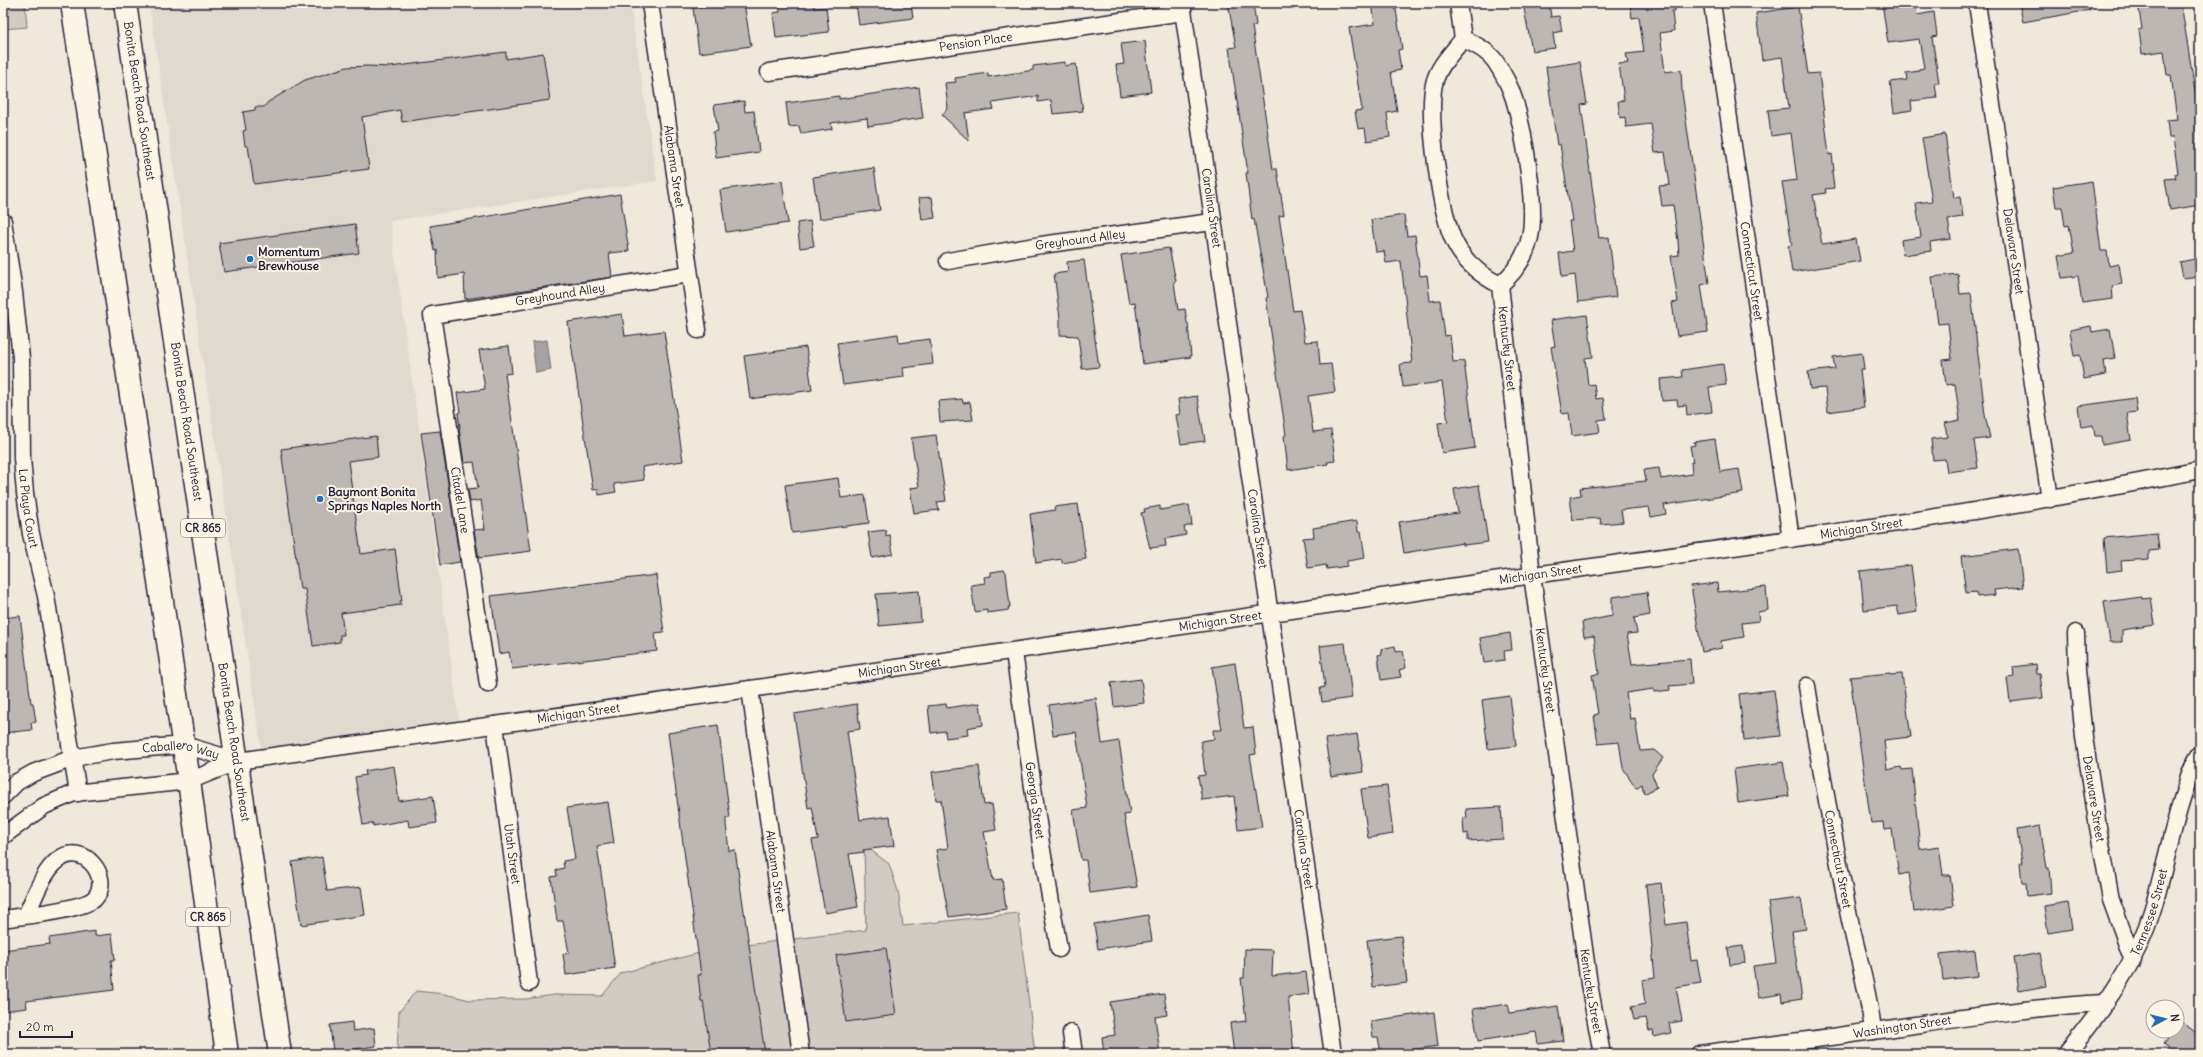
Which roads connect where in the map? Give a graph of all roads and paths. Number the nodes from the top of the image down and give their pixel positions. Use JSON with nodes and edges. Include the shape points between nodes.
{"nodes":[{"id":1,"x":72,"y":3,"type":"edge"},
{"id":2,"x":126,"y":3,"type":"edge"},
{"id":3,"x":650,"y":3,"type":"edge"},
{"id":4,"x":1458,"y":3,"type":"edge"},
{"id":5,"x":1712,"y":3,"type":"edge"},
{"id":6,"x":1977,"y":3,"type":"edge"},
{"id":7,"x":1182,"y":7,"type":"edge"},
{"id":8,"x":1463,"y":39,"type":"junction"},
{"id":9,"x":769,"y":72,"type":"dead end"},
{"id":10,"x":3,"y":221,"type":"edge"},
{"id":11,"x":1212,"y":222,"type":"junction"},
{"id":12,"x":948,"y":261,"type":"dead end"},
{"id":13,"x":689,"y":274,"type":"junction"},
{"id":14,"x":1500,"y":285,"type":"junction"},
{"id":15,"x":432,"y":315,"type":"joint"},
{"id":16,"x":698,"y":330,"type":"dead end"},
{"id":17,"x":2200,"y":470,"type":"edge"},
{"id":18,"x":2050,"y":499,"type":"junction"},
{"id":19,"x":1791,"y":539,"type":"junction"},
{"id":20,"x":1532,"y":576,"type":"junction"},
{"id":21,"x":1268,"y":614,"type":"junction"},
{"id":22,"x":2076,"y":633,"type":"dead end"},
{"id":23,"x":1014,"y":652,"type":"junction"},
{"id":24,"x":488,"y":684,"type":"dead end"},
{"id":25,"x":1807,"y":686,"type":"dead end"},
{"id":26,"x":750,"y":689,"type":"junction"},
{"id":27,"x":494,"y":725,"type":"junction"},
{"id":28,"x":184,"y":745,"type":"junction"},
{"id":29,"x":2200,"y":754,"type":"edge"},
{"id":30,"x":73,"y":758,"type":"junction"},
{"id":31,"x":238,"y":761,"type":"junction"},
{"id":32,"x":189,"y":781,"type":"junction"},
{"id":33,"x":78,"y":793,"type":"junction"},
{"id":34,"x":3,"y":796,"type":"edge"},
{"id":35,"x":3,"y":836,"type":"edge"},
{"id":36,"x":26,"y":915,"type":"junction"},
{"id":37,"x":3,"y":919,"type":"edge"},
{"id":38,"x":1059,"y":949,"type":"dead end"},
{"id":39,"x":2133,"y":960,"type":"junction"},
{"id":40,"x":529,"y":983,"type":"dead end"},
{"id":41,"x":2105,"y":1004,"type":"junction"},
{"id":42,"x":1873,"y":1032,"type":"junction"},
{"id":43,"x":1072,"y":1034,"type":"dead end"},
{"id":44,"x":227,"y":1054,"type":"edge"},
{"id":45,"x":280,"y":1054,"type":"edge"},
{"id":46,"x":800,"y":1054,"type":"edge"},
{"id":47,"x":1074,"y":1054,"type":"edge"},
{"id":48,"x":1333,"y":1054,"type":"edge"},
{"id":49,"x":1602,"y":1054,"type":"edge"},
{"id":50,"x":1699,"y":1054,"type":"edge"},
{"id":51,"x":2066,"y":1054,"type":"edge"}],
"edges":[{"from":1,"to":28,"type":"main road","number":"CR 865"},
{"from":2,"to":31,"type":"main road","name":"Bonita Beach Road Southeast","number":"CR 865"},
{"from":3,"to":13,"type":"street","name":"Alabama Street"},
{"from":4,"to":8,"type":"street"},
{"from":5,"to":19,"type":"street","name":"Connecticut Street"},
{"from":6,"to":18,"type":"street","name":"Delaware Street"},
{"from":7,"to":9,"type":"street","name":"Pension Place"},
{"from":7,"to":11,"type":"street","name":"Carolina Street"},
{"from":8,"to":14,"type":"street","via":[[1441,66],[1434,83],[1432,124],[1437,164],[1448,228],[1456,246],[1468,263],[1482,276]]},
{"from":8,"to":14,"type":"street","via":[[1480,47],[1494,60],[1506,78],[1519,118],[1532,198],[1530,237],[1524,255],[1515,272]]},
{"from":10,"to":30,"type":"street","name":"La Playa Court","via":[[17,312],[21,358],[25,493],[31,534],[46,596]]},
{"from":11,"to":12,"type":"street","name":"Greyhound Alley","via":[[1041,245]]},
{"from":11,"to":21,"type":"street","name":"Carolina Street","via":[[1266,582]]},
{"from":13,"to":15,"type":"street","name":"Greyhound Alley"},
{"from":13,"to":16,"type":"street","name":"Alabama Street"},
{"from":14,"to":20,"type":"street","name":"Kentucky Street"},
{"from":15,"to":24,"type":"street","name":"Citadel Lane"},
{"from":17,"to":18,"type":"street","name":"Michigan Street"},
{"from":18,"to":19,"type":"street","name":"Michigan Street"},
{"from":19,"to":20,"type":"street","name":"Michigan Street"},
{"from":20,"to":21,"type":"street","name":"Michigan Street"},
{"from":20,"to":49,"type":"street","name":"Kentucky Street","via":[[1589,984]]},
{"from":21,"to":23,"type":"street","name":"Michigan Street"},
{"from":21,"to":48,"type":"street","name":"Carolina Street"},
{"from":22,"to":39,"type":"street","name":"Delaware Street","via":[[2082,715],[2098,827],[2111,900]]},
{"from":23,"to":26,"type":"street","name":"Michigan Street"},
{"from":23,"to":38,"type":"street","name":"Georgia Street","via":[[1041,844]]},
{"from":25,"to":42,"type":"street","name":"Connecticut Street","via":[[1822,782],[1871,1010]]},
{"from":26,"to":27,"type":"street","name":"Michigan Street"},
{"from":26,"to":46,"type":"street","name":"Alabama Street"},
{"from":27,"to":31,"type":"street","name":"Michigan Street"},
{"from":27,"to":40,"type":"street","name":"Utah Street"},
{"from":28,"to":30,"type":"street","name":"Caballero Way","via":[[114,751]]},
{"from":28,"to":31,"type":"street","name":"Caballero Way"},
{"from":28,"to":32,"type":"main road","number":"CR 865"},
{"from":29,"to":39,"type":"street","name":"Tennessee Street","via":[[2193,764],[2176,817],[2152,910]]},
{"from":30,"to":33,"type":"street","name":"La Playa Court"},
{"from":30,"to":34,"type":"street","name":"Caballero Way","via":[[33,773],[17,782]]},
{"from":31,"to":32,"type":"street","name":"Caballero Way"},
{"from":31,"to":45,"type":"main road","name":"Bonita Beach Road Southeast","number":"CR 865"},
{"from":32,"to":33,"type":"street","name":"Caballero Way"},
{"from":32,"to":44,"type":"main road","number":"CR 865"},
{"from":33,"to":35,"type":"street","name":"Caballero Way","via":[[44,806]]},
{"from":36,"to":36,"type":"street","via":[[83,906],[95,898],[100,887],[99,873],[93,863],[84,856],[75,854],[66,855],[58,861],[38,888]]},
{"from":36,"to":37,"type":"street"},
{"from":39,"to":41,"type":"street","name":"Tennessee Street"},
{"from":41,"to":42,"type":"street","name":"Washington Street","via":[[2049,1006]]},
{"from":41,"to":51,"type":"street","name":"Tennessee Street"},
{"from":42,"to":50,"type":"street","name":"Washington Street"},
{"from":43,"to":47,"type":"street"}]}
